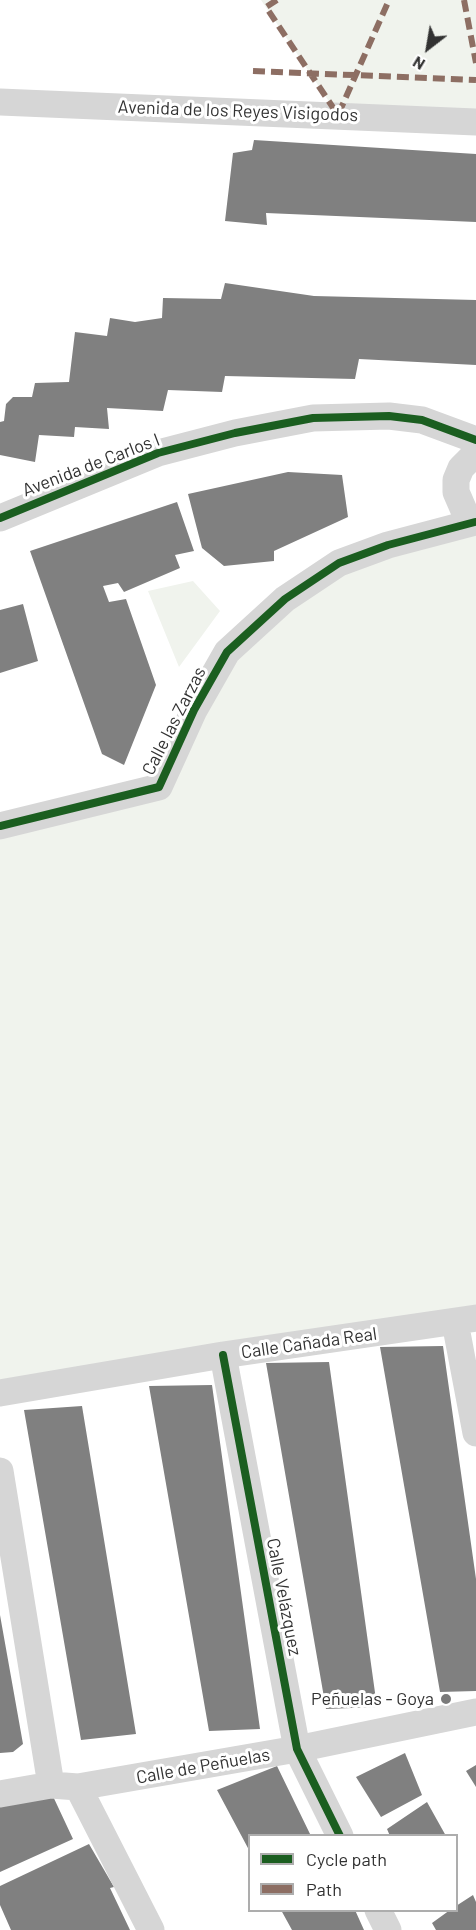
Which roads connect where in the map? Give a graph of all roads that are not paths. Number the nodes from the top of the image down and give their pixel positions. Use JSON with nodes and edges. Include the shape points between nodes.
{"nodes":[{"id":1,"x":0,"y":102,"type":"edge"},
{"id":2,"x":476,"y":122,"type":"edge"},
{"id":3,"x":476,"y":440,"type":"edge"},
{"id":4,"x":476,"y":453,"type":"edge"},
{"id":5,"x":0,"y":518,"type":"edge"},
{"id":6,"x":476,"y":522,"type":"edge"},
{"id":7,"x":0,"y":826,"type":"edge"},
{"id":8,"x":465,"y":1320,"type":"edge"},
{"id":9,"x":223,"y":1355,"type":"junction"},
{"id":10,"x":0,"y":1393,"type":"edge"},
{"id":11,"x":476,"y":1433,"type":"edge"},
{"id":12,"x":0,"y":1471,"type":"edge"},
{"id":13,"x":476,"y":1712,"type":"edge"},
{"id":14,"x":297,"y":1749,"type":"junction"},
{"id":15,"x":51,"y":1785,"type":"junction"},
{"id":16,"x":78,"y":1787,"type":"junction"},
{"id":17,"x":0,"y":1794,"type":"edge"},
{"id":18,"x":339,"y":1834,"type":"edge"},
{"id":19,"x":378,"y":1912,"type":"edge"},
{"id":20,"x":151,"y":1930,"type":"edge"},
{"id":21,"x":387,"y":1930,"type":"edge"}],
"edges":[{"from":1,"to":2,"type":"street","name":"Avenida de los Reyes Visigodos"},
{"from":3,"to":5,"type":"street","name":"Avenida de Carlos I","via":[[422,420],[389,416],[313,418],[158,453]]},
{"from":4,"to":6,"type":"street","via":[[460,468],[456,480],[456,492],[466,515]]},
{"from":6,"to":7,"type":"street","name":"Calle las Zarzas","via":[[388,545],[339,563],[285,598],[227,652],[194,710],[159,787]]},
{"from":8,"to":9,"type":"street","name":"Calle Cañada Real"},
{"from":8,"to":11,"type":"street"},
{"from":9,"to":10,"type":"street","name":"Calle Cañada Real"},
{"from":9,"to":14,"type":"street","name":"Calle Velázquez"},
{"from":12,"to":15,"type":"street"},
{"from":13,"to":14,"type":"street","name":"Calle de Peñuelas"},
{"from":14,"to":16,"type":"street","name":"Calle de Peñuelas"},
{"from":14,"to":18,"type":"street","name":"Calle Velázquez"},
{"from":15,"to":16,"type":"street","name":"Calle de Peñuelas"},
{"from":15,"to":17,"type":"street","name":"Calle de Peñuelas"},
{"from":16,"to":20,"type":"street"},
{"from":19,"to":21,"type":"street"}]}
